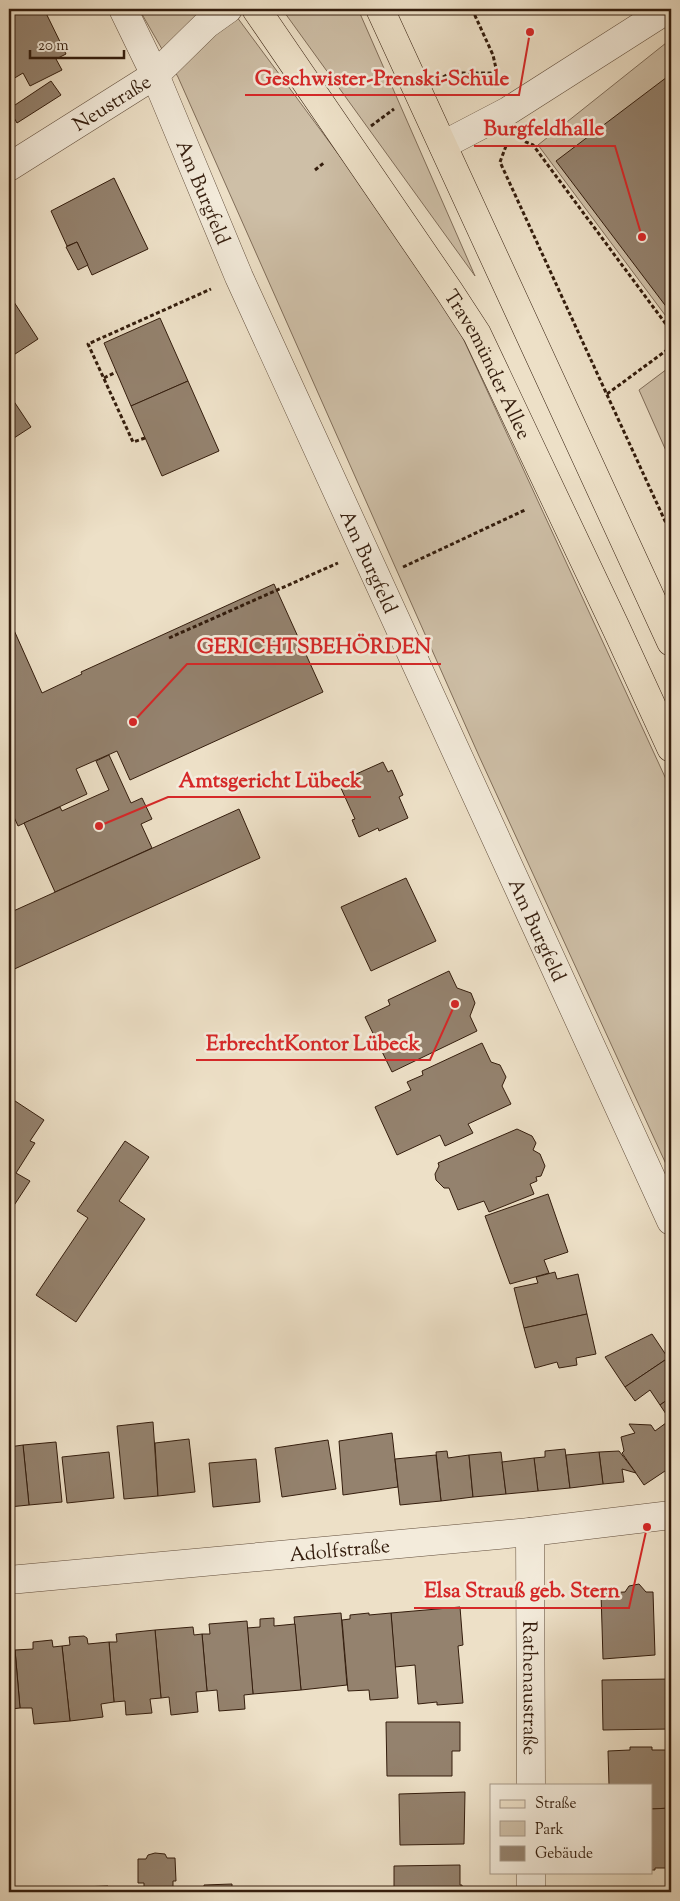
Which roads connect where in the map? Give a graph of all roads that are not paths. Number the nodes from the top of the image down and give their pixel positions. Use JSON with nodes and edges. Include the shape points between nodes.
{"nodes":[{"id":1,"x":123,"y":9,"type":"edge"},
{"id":2,"x":228,"y":9,"type":"edge"},
{"id":3,"x":256,"y":9,"type":"edge"},
{"id":4,"x":380,"y":9,"type":"edge"},
{"id":5,"x":668,"y":9,"type":"edge"},
{"id":6,"x":155,"y":76,"type":"junction"},
{"id":7,"x":444,"y":145,"type":"junction"},
{"id":8,"x":9,"y":167,"type":"edge"},
{"id":9,"x":671,"y":642,"type":"edge"},
{"id":10,"x":671,"y":748,"type":"edge"},
{"id":11,"x":671,"y":1221,"type":"edge"},
{"id":12,"x":671,"y":1515,"type":"edge"},
{"id":13,"x":530,"y":1532,"type":"junction"},
{"id":14,"x":9,"y":1580,"type":"edge"},
{"id":15,"x":531,"y":1784,"type":"edge"},
{"id":16,"x":531,"y":1874,"type":"edge"},
{"id":17,"x":531,"y":1892,"type":"edge"}],
"edges":[{"from":1,"to":6,"type":"street","name":"Am Burgfeld"},
{"from":2,"to":6,"type":"street","name":"Neustraße","via":[[207,24]]},
{"from":3,"to":10,"type":"main road","name":"Travemünder Allee","via":[[477,334]]},
{"from":4,"to":7,"type":"main road"},
{"from":5,"to":7,"type":"street","via":[[509,123]]},
{"from":6,"to":8,"type":"street","name":"Neustraße"},
{"from":6,"to":11,"type":"street","name":"Am Burgfeld","via":[[239,277]]},
{"from":7,"to":9,"type":"main road"},
{"from":12,"to":13,"type":"street","name":"Adolfstraße"},
{"from":13,"to":14,"type":"street","name":"Adolfstraße"},
{"from":13,"to":15,"type":"street","name":"Rathenaustraße"},
{"from":16,"to":17,"type":"street"}]}
